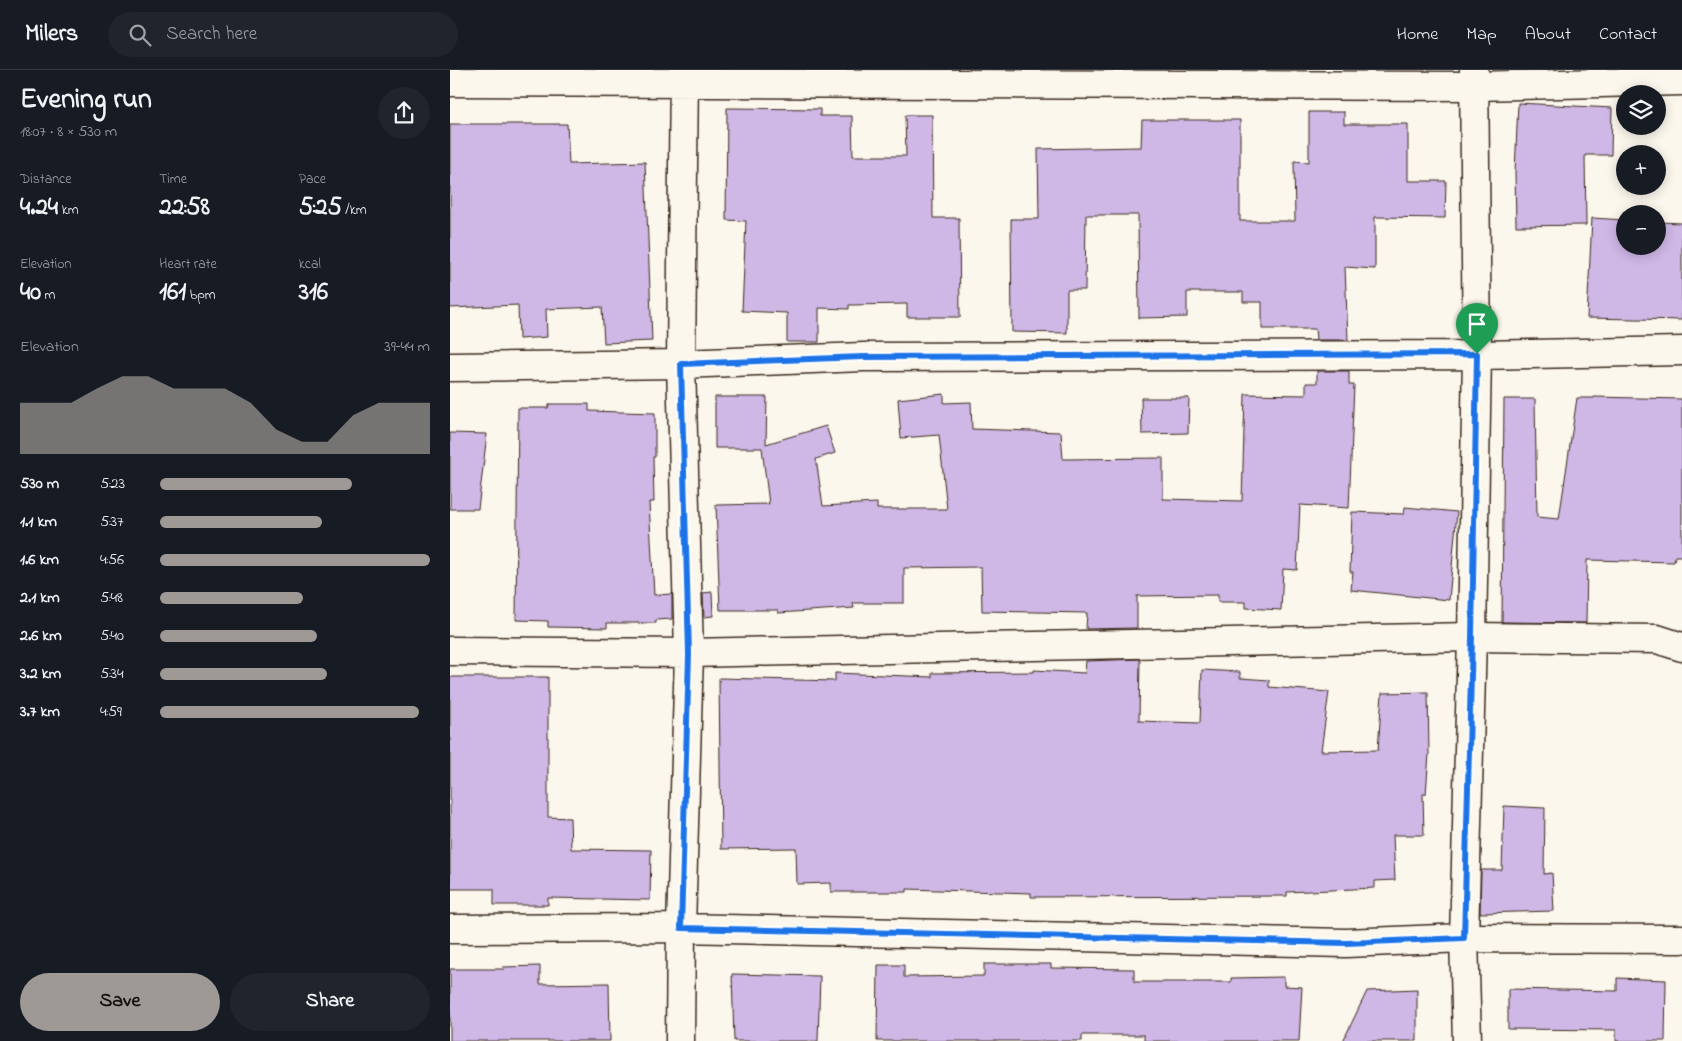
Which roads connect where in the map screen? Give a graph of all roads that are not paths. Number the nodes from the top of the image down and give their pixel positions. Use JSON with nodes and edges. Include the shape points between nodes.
{"nodes":[{"id":1,"x":683,"y":77,"type":"edge"},
{"id":2,"x":1474,"y":78,"type":"edge"},
{"id":3,"x":1682,"y":81,"type":"edge"},
{"id":4,"x":450,"y":82,"type":"edge"},
{"id":5,"x":1682,"y":351,"type":"edge"},
{"id":6,"x":1477,"y":354,"type":"junction"},
{"id":7,"x":681,"y":364,"type":"junction"},
{"id":8,"x":450,"y":367,"type":"edge"},
{"id":9,"x":1472,"y":637,"type":"junction"},
{"id":10,"x":1682,"y":647,"type":"edge"},
{"id":11,"x":450,"y":651,"type":"edge"},
{"id":12,"x":689,"y":654,"type":"junction"},
{"id":13,"x":681,"y":928,"type":"junction"},
{"id":14,"x":450,"y":929,"type":"edge"},
{"id":15,"x":1464,"y":938,"type":"junction"},
{"id":16,"x":1682,"y":939,"type":"edge"},
{"id":17,"x":680,"y":1041,"type":"edge"},
{"id":18,"x":1467,"y":1041,"type":"edge"}],
"edges":[{"from":1,"to":2,"type":"street"},
{"from":1,"to":4,"type":"street"},
{"from":1,"to":7,"type":"street"},
{"from":2,"to":3,"type":"street"},
{"from":2,"to":6,"type":"street"},
{"from":5,"to":6,"type":"street"},
{"from":6,"to":7,"type":"street","via":[[873,357]]},
{"from":6,"to":9,"type":"street"},
{"from":7,"to":8,"type":"street"},
{"from":7,"to":12,"type":"street"},
{"from":9,"to":10,"type":"street","via":[[1657,639]]},
{"from":9,"to":12,"type":"street"},
{"from":9,"to":15,"type":"street"},
{"from":11,"to":12,"type":"street"},
{"from":12,"to":13,"type":"street"},
{"from":13,"to":14,"type":"street"},
{"from":13,"to":15,"type":"street","via":[[1346,943]]},
{"from":13,"to":17,"type":"street"},
{"from":15,"to":16,"type":"street"},
{"from":15,"to":18,"type":"street"}]}
